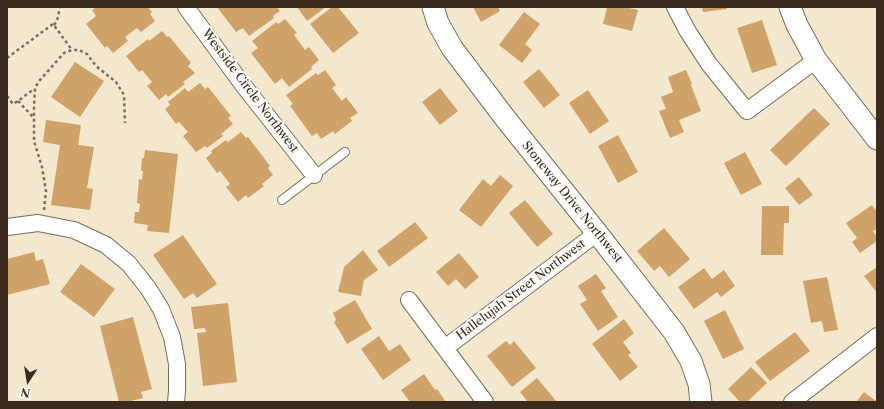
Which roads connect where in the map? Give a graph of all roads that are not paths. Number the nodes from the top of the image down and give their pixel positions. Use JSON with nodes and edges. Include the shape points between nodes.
{"nodes":[{"id":1,"x":186,"y":7,"type":"edge"},
{"id":2,"x":433,"y":7,"type":"edge"},
{"id":3,"x":675,"y":7,"type":"edge"},
{"id":4,"x":790,"y":7,"type":"edge"},
{"id":5,"x":816,"y":60,"type":"junction"},
{"id":6,"x":877,"y":139,"type":"edge"},
{"id":7,"x":345,"y":152,"type":"dead end"},
{"id":8,"x":314,"y":176,"type":"junction"},
{"id":9,"x":282,"y":200,"type":"dead end"},
{"id":10,"x":7,"y":227,"type":"edge"},
{"id":11,"x":597,"y":233,"type":"junction"},
{"id":12,"x":409,"y":300,"type":"dead end"},
{"id":13,"x":877,"y":336,"type":"edge"},
{"id":14,"x":445,"y":348,"type":"junction"},
{"id":15,"x":176,"y":402,"type":"edge"},
{"id":16,"x":485,"y":402,"type":"edge"},
{"id":17,"x":701,"y":402,"type":"edge"},
{"id":18,"x":792,"y":402,"type":"edge"}],
"edges":[{"from":1,"to":8,"type":"street","name":"Westside Circle Northwest"},
{"from":2,"to":11,"type":"street","name":"Stoneway Drive Northwest","via":[[438,23],[452,48]]},
{"from":3,"to":5,"type":"street","via":[[709,64],[747,110]]},
{"from":4,"to":5,"type":"street"},
{"from":5,"to":6,"type":"street"},
{"from":7,"to":8,"type":"lane"},
{"from":8,"to":9,"type":"lane"},
{"from":10,"to":15,"type":"street","via":[[38,223],[74,230],[106,244],[129,264],[161,310],[172,337],[177,364]]},
{"from":11,"to":14,"type":"street","name":"Hallelujah Street Northwest"},
{"from":11,"to":17,"type":"street","name":"Stoneway Drive Northwest","via":[[674,332],[691,361],[699,384]]},
{"from":12,"to":14,"type":"street"},
{"from":13,"to":18,"type":"street"},
{"from":14,"to":16,"type":"street"}]}
